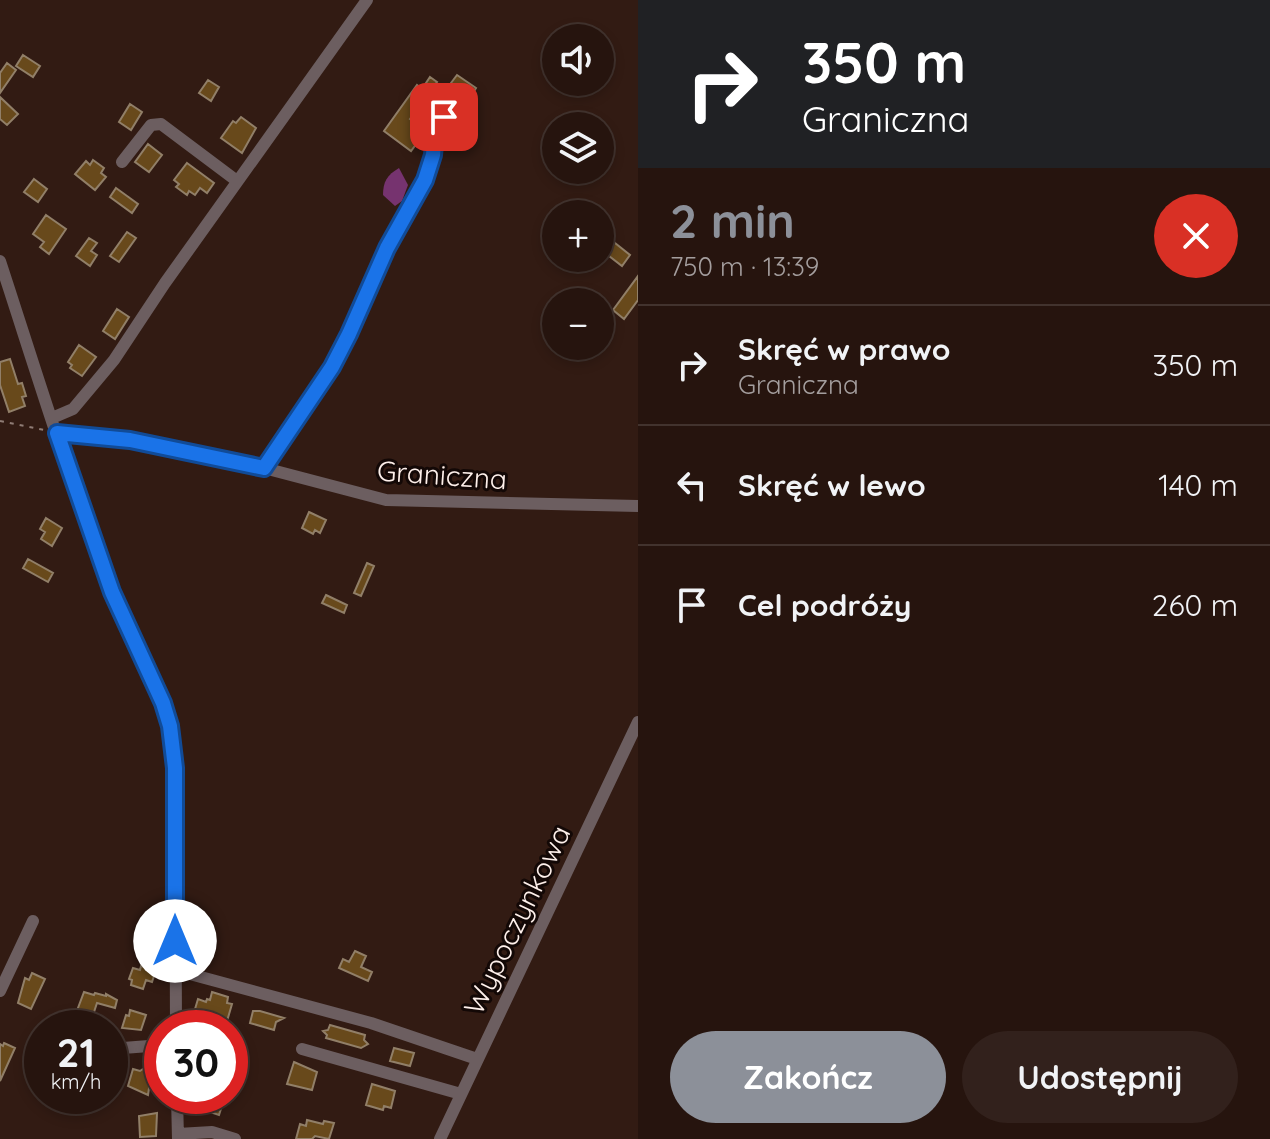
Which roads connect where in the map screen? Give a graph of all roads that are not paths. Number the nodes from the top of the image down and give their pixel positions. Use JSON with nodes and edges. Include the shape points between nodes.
{"nodes":[{"id":1,"x":367,"y":0,"type":"edge"},
{"id":2,"x":444,"y":117,"type":"dead end"},
{"id":3,"x":122,"y":162,"type":"dead end"},
{"id":4,"x":237,"y":181,"type":"junction"},
{"id":5,"x":0,"y":261,"type":"edge"},
{"id":6,"x":52,"y":418,"type":"junction"},
{"id":7,"x":57,"y":433,"type":"junction"},
{"id":8,"x":264,"y":468,"type":"junction"},
{"id":9,"x":638,"y":506,"type":"edge"},
{"id":10,"x":638,"y":722,"type":"edge"},
{"id":11,"x":33,"y":921,"type":"dead end"},
{"id":12,"x":175,"y":970,"type":"junction"},
{"id":13,"x":0,"y":991,"type":"edge"},
{"id":14,"x":176,"y":1010,"type":"edge"},
{"id":15,"x":302,"y":1049,"type":"dead end"},
{"id":16,"x":477,"y":1059,"type":"junction"},
{"id":17,"x":461,"y":1094,"type":"junction"},
{"id":18,"x":177,"y":1114,"type":"edge"},
{"id":19,"x":178,"y":1136,"type":"edge"},
{"id":20,"x":235,"y":1139,"type":"edge"},
{"id":21,"x":440,"y":1139,"type":"edge"}],
"edges":[{"from":1,"to":4,"type":"street"},
{"from":2,"to":8,"type":"street","via":[[425,180],[349,334]]},
{"from":3,"to":4,"type":"street","via":[[151,125],[161,124]]},
{"from":4,"to":6,"type":"street","via":[[114,360],[73,409]]},
{"from":5,"to":6,"type":"street"},
{"from":6,"to":7,"type":"street"},
{"from":7,"to":8,"type":"street","name":"Graniczna","via":[[130,440]]},
{"from":7,"to":12,"type":"street","via":[[112,592],[170,726],[175,768]]},
{"from":8,"to":9,"type":"street","name":"Graniczna","via":[[386,500]]},
{"from":10,"to":16,"type":"street","name":"Wypoczynkowa"},
{"from":11,"to":13,"type":"street"},
{"from":12,"to":14,"type":"street"},
{"from":12,"to":16,"type":"street","via":[[371,1023]]},
{"from":15,"to":17,"type":"street"},
{"from":16,"to":17,"type":"street","name":"Wypoczynkowa"},
{"from":17,"to":21,"type":"street","name":"Wypoczynkowa"},
{"from":18,"to":19,"type":"street"},
{"from":19,"to":20,"type":"street","via":[[212,1132]]}]}
